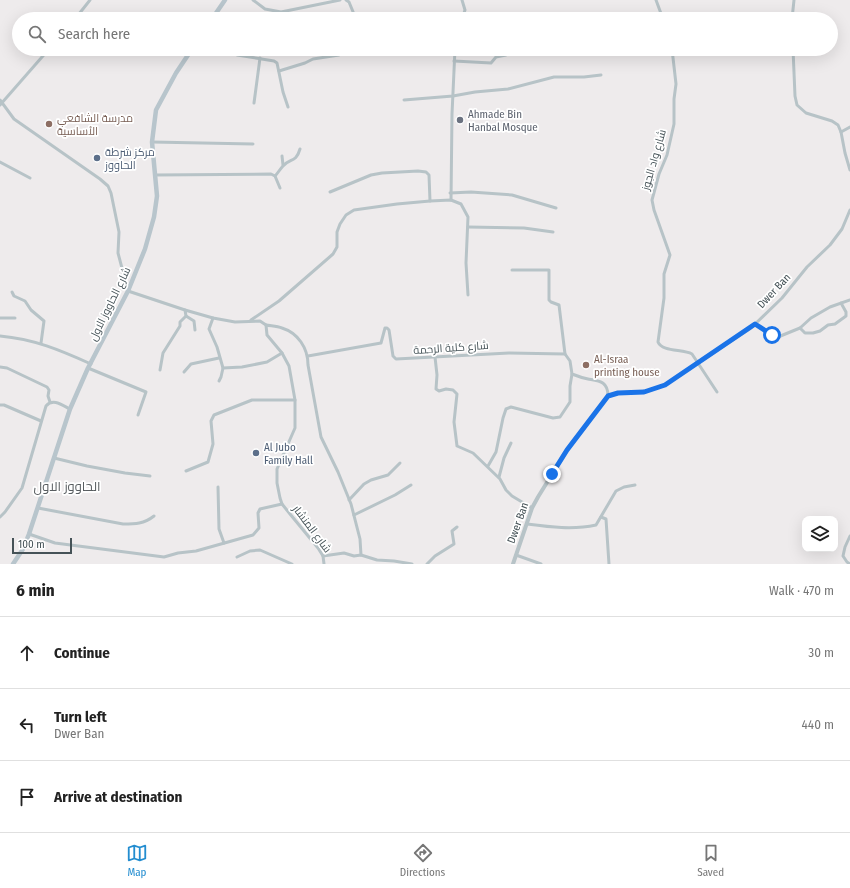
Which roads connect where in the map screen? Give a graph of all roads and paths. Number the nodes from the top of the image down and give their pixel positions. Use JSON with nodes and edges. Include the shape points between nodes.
{"nodes":[{"id":1,"x":90,"y":0,"type":"edge"},
{"id":2,"x":225,"y":0,"type":"edge"},
{"id":3,"x":253,"y":0,"type":"edge"},
{"id":4,"x":340,"y":0,"type":"edge"},
{"id":5,"x":346,"y":0,"type":"edge"},
{"id":6,"x":462,"y":0,"type":"edge"},
{"id":7,"x":656,"y":0,"type":"edge"},
{"id":8,"x":794,"y":0,"type":"edge"},
{"id":9,"x":81,"y":12,"type":"edge"},
{"id":10,"x":217,"y":12,"type":"edge"},
{"id":11,"x":353,"y":12,"type":"edge"},
{"id":12,"x":464,"y":12,"type":"edge"},
{"id":13,"x":660,"y":12,"type":"edge"},
{"id":14,"x":793,"y":12,"type":"edge"},
{"id":15,"x":44,"y":56,"type":"edge"},
{"id":16,"x":187,"y":56,"type":"edge"},
{"id":17,"x":245,"y":56,"type":"edge"},
{"id":18,"x":334,"y":56,"type":"edge"},
{"id":19,"x":454,"y":56,"type":"edge"},
{"id":20,"x":501,"y":56,"type":"edge"},
{"id":21,"x":673,"y":56,"type":"edge"},
{"id":22,"x":793,"y":56,"type":"edge"},
{"id":23,"x":260,"y":58,"type":"junction"},
{"id":24,"x":454,"y":61,"type":"junction"},
{"id":25,"x":279,"y":71,"type":"junction"},
{"id":26,"x":601,"y":75,"type":"dead end"},
{"id":27,"x":453,"y":96,"type":"junction"},
{"id":28,"x":0,"y":100,"type":"edge"},
{"id":29,"x":404,"y":100,"type":"dead end"},
{"id":30,"x":254,"y":103,"type":"dead end"},
{"id":31,"x":1,"y":104,"type":"edge"},
{"id":32,"x":288,"y":107,"type":"dead end"},
{"id":33,"x":850,"y":128,"type":"edge"},
{"id":34,"x":841,"y":132,"type":"junction"},
{"id":35,"x":152,"y":142,"type":"junction"},
{"id":36,"x":252,"y":144,"type":"dead end"},
{"id":37,"x":300,"y":149,"type":"dead end"},
{"id":38,"x":282,"y":156,"type":"dead end"},
{"id":39,"x":0,"y":162,"type":"edge"},
{"id":40,"x":283,"y":165,"type":"junction"},
{"id":41,"x":850,"y":170,"type":"edge"},
{"id":42,"x":155,"y":175,"type":"junction"},
{"id":43,"x":275,"y":176,"type":"junction"},
{"id":44,"x":30,"y":178,"type":"dead end"},
{"id":45,"x":280,"y":188,"type":"dead end"},
{"id":46,"x":330,"y":192,"type":"dead end"},
{"id":47,"x":450,"y":193,"type":"junction"},
{"id":48,"x":451,"y":200,"type":"junction"},
{"id":49,"x":430,"y":201,"type":"junction"},
{"id":50,"x":556,"y":208,"type":"dead end"},
{"id":51,"x":850,"y":210,"type":"edge"},
{"id":52,"x":468,"y":226,"type":"junction"},
{"id":53,"x":553,"y":232,"type":"dead end"},
{"id":54,"x":512,"y":270,"type":"dead end"},
{"id":55,"x":128,"y":291,"type":"junction"},
{"id":56,"x":12,"y":292,"type":"dead end"},
{"id":57,"x":468,"y":295,"type":"dead end"},
{"id":58,"x":850,"y":300,"type":"edge"},
{"id":59,"x":841,"y":303,"type":"junction"},
{"id":60,"x":185,"y":310,"type":"junction"},
{"id":61,"x":186,"y":316,"type":"junction"},
{"id":62,"x":0,"y":318,"type":"edge"},
{"id":63,"x":15,"y":318,"type":"dead end"},
{"id":64,"x":213,"y":318,"type":"junction"},
{"id":65,"x":250,"y":321,"type":"junction"},
{"id":66,"x":755,"y":324,"type":"junction"},
{"id":67,"x":266,"y":325,"type":"junction"},
{"id":68,"x":800,"y":328,"type":"junction"},
{"id":69,"x":195,"y":330,"type":"dead end"},
{"id":70,"x":0,"y":336,"type":"edge"},
{"id":71,"x":41,"y":343,"type":"junction"},
{"id":72,"x":282,"y":353,"type":"junction"},
{"id":73,"x":565,"y":354,"type":"junction"},
{"id":74,"x":308,"y":356,"type":"junction"},
{"id":75,"x":435,"y":357,"type":"junction"},
{"id":76,"x":219,"y":358,"type":"junction"},
{"id":77,"x":697,"y":364,"type":"junction"},
{"id":78,"x":90,"y":366,"type":"junction"},
{"id":79,"x":0,"y":367,"type":"edge"},
{"id":80,"x":223,"y":368,"type":"junction"},
{"id":81,"x":160,"y":370,"type":"dead end"},
{"id":82,"x":184,"y":372,"type":"dead end"},
{"id":83,"x":572,"y":374,"type":"junction"},
{"id":84,"x":219,"y":381,"type":"dead end"},
{"id":85,"x":717,"y":392,"type":"dead end"},
{"id":86,"x":608,"y":396,"type":"junction"},
{"id":87,"x":295,"y":400,"type":"junction"},
{"id":88,"x":50,"y":402,"type":"junction"},
{"id":89,"x":0,"y":405,"type":"edge"},
{"id":90,"x":70,"y":409,"type":"junction"},
{"id":91,"x":138,"y":415,"type":"dead end"},
{"id":92,"x":41,"y":421,"type":"junction"},
{"id":93,"x":511,"y":444,"type":"dead end"},
{"id":94,"x":53,"y":458,"type":"junction"},
{"id":95,"x":400,"y":463,"type":"dead end"},
{"id":96,"x":488,"y":466,"type":"junction"},
{"id":97,"x":186,"y":471,"type":"dead end"},
{"id":98,"x":150,"y":476,"type":"dead end"},
{"id":99,"x":499,"y":477,"type":"junction"},
{"id":100,"x":411,"y":485,"type":"dead end"},
{"id":101,"x":635,"y":485,"type":"dead end"},
{"id":102,"x":218,"y":486,"type":"dead end"},
{"id":103,"x":349,"y":500,"type":"junction"},
{"id":104,"x":282,"y":504,"type":"junction"},
{"id":105,"x":38,"y":508,"type":"junction"},
{"id":106,"x":532,"y":508,"type":"junction"},
{"id":107,"x":0,"y":511,"type":"edge"},
{"id":108,"x":5,"y":512,"type":"junction"},
{"id":109,"x":354,"y":515,"type":"junction"},
{"id":110,"x":154,"y":516,"type":"dead end"},
{"id":111,"x":0,"y":517,"type":"edge"},
{"id":112,"x":601,"y":517,"type":"junction"},
{"id":113,"x":527,"y":524,"type":"junction"},
{"id":114,"x":457,"y":527,"type":"dead end"},
{"id":115,"x":29,"y":534,"type":"junction"},
{"id":116,"x":850,"y":536,"type":"edge"},
{"id":117,"x":224,"y":543,"type":"junction"},
{"id":118,"x":361,"y":555,"type":"junction"},
{"id":119,"x":516,"y":555,"type":"junction"},
{"id":120,"x":323,"y":556,"type":"junction"},
{"id":121,"x":238,"y":557,"type":"dead end"},
{"id":122,"x":14,"y":564,"type":"edge"},
{"id":123,"x":292,"y":564,"type":"edge"},
{"id":124,"x":324,"y":564,"type":"edge"},
{"id":125,"x":412,"y":564,"type":"edge"},
{"id":126,"x":427,"y":564,"type":"edge"},
{"id":127,"x":512,"y":564,"type":"edge"},
{"id":128,"x":541,"y":564,"type":"edge"},
{"id":129,"x":609,"y":564,"type":"edge"},
{"id":130,"x":850,"y":564,"type":"edge"}],
"edges":[{"from":1,"to":9,"type":"street"},
{"from":2,"to":10,"type":"main road"},
{"from":3,"to":4,"type":"street","via":[[265,9],[281,12]]},
{"from":5,"to":11,"type":"street"},
{"from":6,"to":12,"type":"street"},
{"from":7,"to":13,"type":"street"},
{"from":8,"to":14,"type":"street"},
{"from":15,"to":31,"type":"street"},
{"from":16,"to":35,"type":"main road","name":"شارع الحاووز الاول","via":[[156,110]]},
{"from":17,"to":23,"type":"street"},
{"from":18,"to":25,"type":"street"},
{"from":19,"to":24,"type":"street"},
{"from":20,"to":24,"type":"street","via":[[496,57],[491,63]]},
{"from":21,"to":77,"type":"street","name":"شارع واد الجوز","via":[[676,84],[674,124],[652,200],[670,255],[664,274],[664,298],[658,342],[662,348],[692,354]]},
{"from":22,"to":34,"type":"street","via":[[797,105],[806,113],[834,122]]},
{"from":23,"to":25,"type":"street","via":[[276,62]]},
{"from":23,"to":30,"type":"street"},
{"from":24,"to":27,"type":"street"},
{"from":25,"to":32,"type":"street"},
{"from":26,"to":27,"type":"street","via":[[554,77],[508,89]]},
{"from":27,"to":29,"type":"street"},
{"from":27,"to":47,"type":"street"},
{"from":28,"to":31,"type":"street"},
{"from":31,"to":55,"type":"street","via":[[14,119],[108,186],[119,232],[118,254]]},
{"from":33,"to":34,"type":"street"},
{"from":34,"to":41,"type":"street"},
{"from":35,"to":36,"type":"street"},
{"from":35,"to":42,"type":"main road","name":"شارع الحاووز الاول"},
{"from":37,"to":40,"type":"street","via":[[294,160]]},
{"from":38,"to":40,"type":"street"},
{"from":39,"to":44,"type":"street"},
{"from":40,"to":43,"type":"street"},
{"from":42,"to":43,"type":"street"},
{"from":42,"to":55,"type":"main road","name":"شارع الحاووز الاول","via":[[157,196],[154,217],[145,249]]},
{"from":43,"to":45,"type":"street"},
{"from":46,"to":49,"type":"street","via":[[376,174],[418,171],[426,172],[429,176]]},
{"from":47,"to":48,"type":"street"},
{"from":47,"to":50,"type":"street","via":[[512,195]]},
{"from":48,"to":49,"type":"street"},
{"from":48,"to":52,"type":"street","via":[[461,204],[465,210]]},
{"from":49,"to":65,"type":"street","via":[[356,209],[348,213],[338,228],[337,247],[333,254],[279,301]]},
{"from":51,"to":66,"type":"street","name":"Dwer Ban","via":[[842,229],[830,245],[805,268],[782,298]]},
{"from":52,"to":53,"type":"street"},
{"from":52,"to":57,"type":"street"},
{"from":54,"to":73,"type":"street","via":[[549,270],[549,300],[560,305]]},
{"from":55,"to":60,"type":"street"},
{"from":55,"to":78,"type":"main road","name":"شارع الحاووز الاول"},
{"from":56,"to":71,"type":"street","via":[[14,296],[25,301],[44,321]]},
{"from":58,"to":59,"type":"street"},
{"from":59,"to":68,"type":"street","via":[[811,318]]},
{"from":59,"to":68,"type":"street","via":[[846,316],[835,324],[813,333],[805,333]]},
{"from":60,"to":61,"type":"street"},
{"from":60,"to":64,"type":"street"},
{"from":61,"to":69,"type":"street","via":[[194,321]]},
{"from":61,"to":81,"type":"street","via":[[163,353]]},
{"from":62,"to":63,"type":"street"},
{"from":64,"to":65,"type":"street","via":[[235,322]]},
{"from":64,"to":76,"type":"street","via":[[209,329]]},
{"from":65,"to":67,"type":"street","via":[[260,321]]},
{"from":66,"to":68,"type":"street","via":[[778,337]]},
{"from":66,"to":77,"type":"street","name":"Dwer Ban"},
{"from":67,"to":72,"type":"street","name":"شارع المنشار","via":[[267,335]]},
{"from":67,"to":74,"type":"street","via":[[283,328],[296,335]]},
{"from":70,"to":71,"type":"street"},
{"from":71,"to":78,"type":"street"},
{"from":72,"to":80,"type":"street","via":[[267,362]]},
{"from":72,"to":87,"type":"street","name":"شارع المنشار","via":[[289,366]]},
{"from":73,"to":75,"type":"street","name":"شارع كلية الرحمة","via":[[509,353]]},
{"from":73,"to":83,"type":"street","via":[[570,361]]},
{"from":74,"to":75,"type":"street","name":"شارع كلية الرحمة","via":[[381,343],[387,328],[396,359]]},
{"from":74,"to":103,"type":"street","via":[[321,437]]},
{"from":75,"to":96,"type":"street","via":[[436,389],[453,390],[457,394],[454,422],[457,446],[473,453]]},
{"from":76,"to":80,"type":"street"},
{"from":76,"to":82,"type":"street","via":[[191,364]]},
{"from":77,"to":85,"type":"street"},
{"from":77,"to":86,"type":"street","name":"Dwer Ban","via":[[653,390]]},
{"from":78,"to":90,"type":"main road","name":"شارع الحاووز الاول"},
{"from":78,"to":91,"type":"street","via":[[146,392]]},
{"from":79,"to":88,"type":"street","via":[[47,387]]},
{"from":80,"to":84,"type":"street"},
{"from":83,"to":86,"type":"street","via":[[597,379],[605,385]]},
{"from":83,"to":96,"type":"street","via":[[570,402],[560,417],[553,418],[511,407],[506,409],[496,452]]},
{"from":86,"to":106,"type":"street","name":"Dwer Ban","via":[[567,450]]},
{"from":87,"to":97,"type":"street","via":[[252,400],[214,415],[211,420],[213,444],[208,462]]},
{"from":87,"to":104,"type":"street","name":"شارع المنشار","via":[[295,428],[277,469]]},
{"from":88,"to":90,"type":"street"},
{"from":88,"to":92,"type":"street"},
{"from":89,"to":92,"type":"street"},
{"from":90,"to":94,"type":"main road","name":"شارع الحاووز الاول"},
{"from":92,"to":108,"type":"street","via":[[22,488]]},
{"from":93,"to":99,"type":"street"},
{"from":94,"to":98,"type":"street"},
{"from":94,"to":105,"type":"main road","name":"شارع الحاووز الاول"},
{"from":95,"to":103,"type":"street","via":[[388,475],[364,484]]},
{"from":96,"to":99,"type":"street"},
{"from":99,"to":106,"type":"street","via":[[512,496]]},
{"from":100,"to":109,"type":"street"},
{"from":101,"to":112,"type":"street","via":[[616,491]]},
{"from":102,"to":117,"type":"street","via":[[220,529]]},
{"from":103,"to":109,"type":"street"},
{"from":104,"to":117,"type":"street","via":[[259,510],[259,528],[255,534]]},
{"from":104,"to":120,"type":"street","name":"شارع المنشار"},
{"from":105,"to":110,"type":"street","via":[[123,524],[142,523]]},
{"from":105,"to":115,"type":"main road","name":"شارع الحاووز الاول"},
{"from":106,"to":113,"type":"street","name":"Dwer Ban"},
{"from":107,"to":108,"type":"street"},
{"from":108,"to":111,"type":"street"},
{"from":109,"to":118,"type":"street"},
{"from":112,"to":113,"type":"street","via":[[596,525],[583,528]]},
{"from":112,"to":129,"type":"street","via":[[606,518]]},
{"from":113,"to":119,"type":"street","name":"Dwer Ban"},
{"from":114,"to":126,"type":"street","via":[[452,531],[454,544],[434,556]]},
{"from":115,"to":117,"type":"street","via":[[55,543],[161,557],[196,552]]},
{"from":115,"to":122,"type":"main road","name":"شارع الحاووز الاول"},
{"from":116,"to":130,"type":"street","via":[[843,556]]},
{"from":118,"to":120,"type":"street","via":[[344,553]]},
{"from":118,"to":125,"type":"street","via":[[377,560]]},
{"from":119,"to":127,"type":"street","name":"Dwer Ban"},
{"from":119,"to":128,"type":"street"},
{"from":120,"to":124,"type":"street","name":"شارع المنشار"},
{"from":121,"to":123,"type":"street","via":[[250,551],[260,550]]}]}
